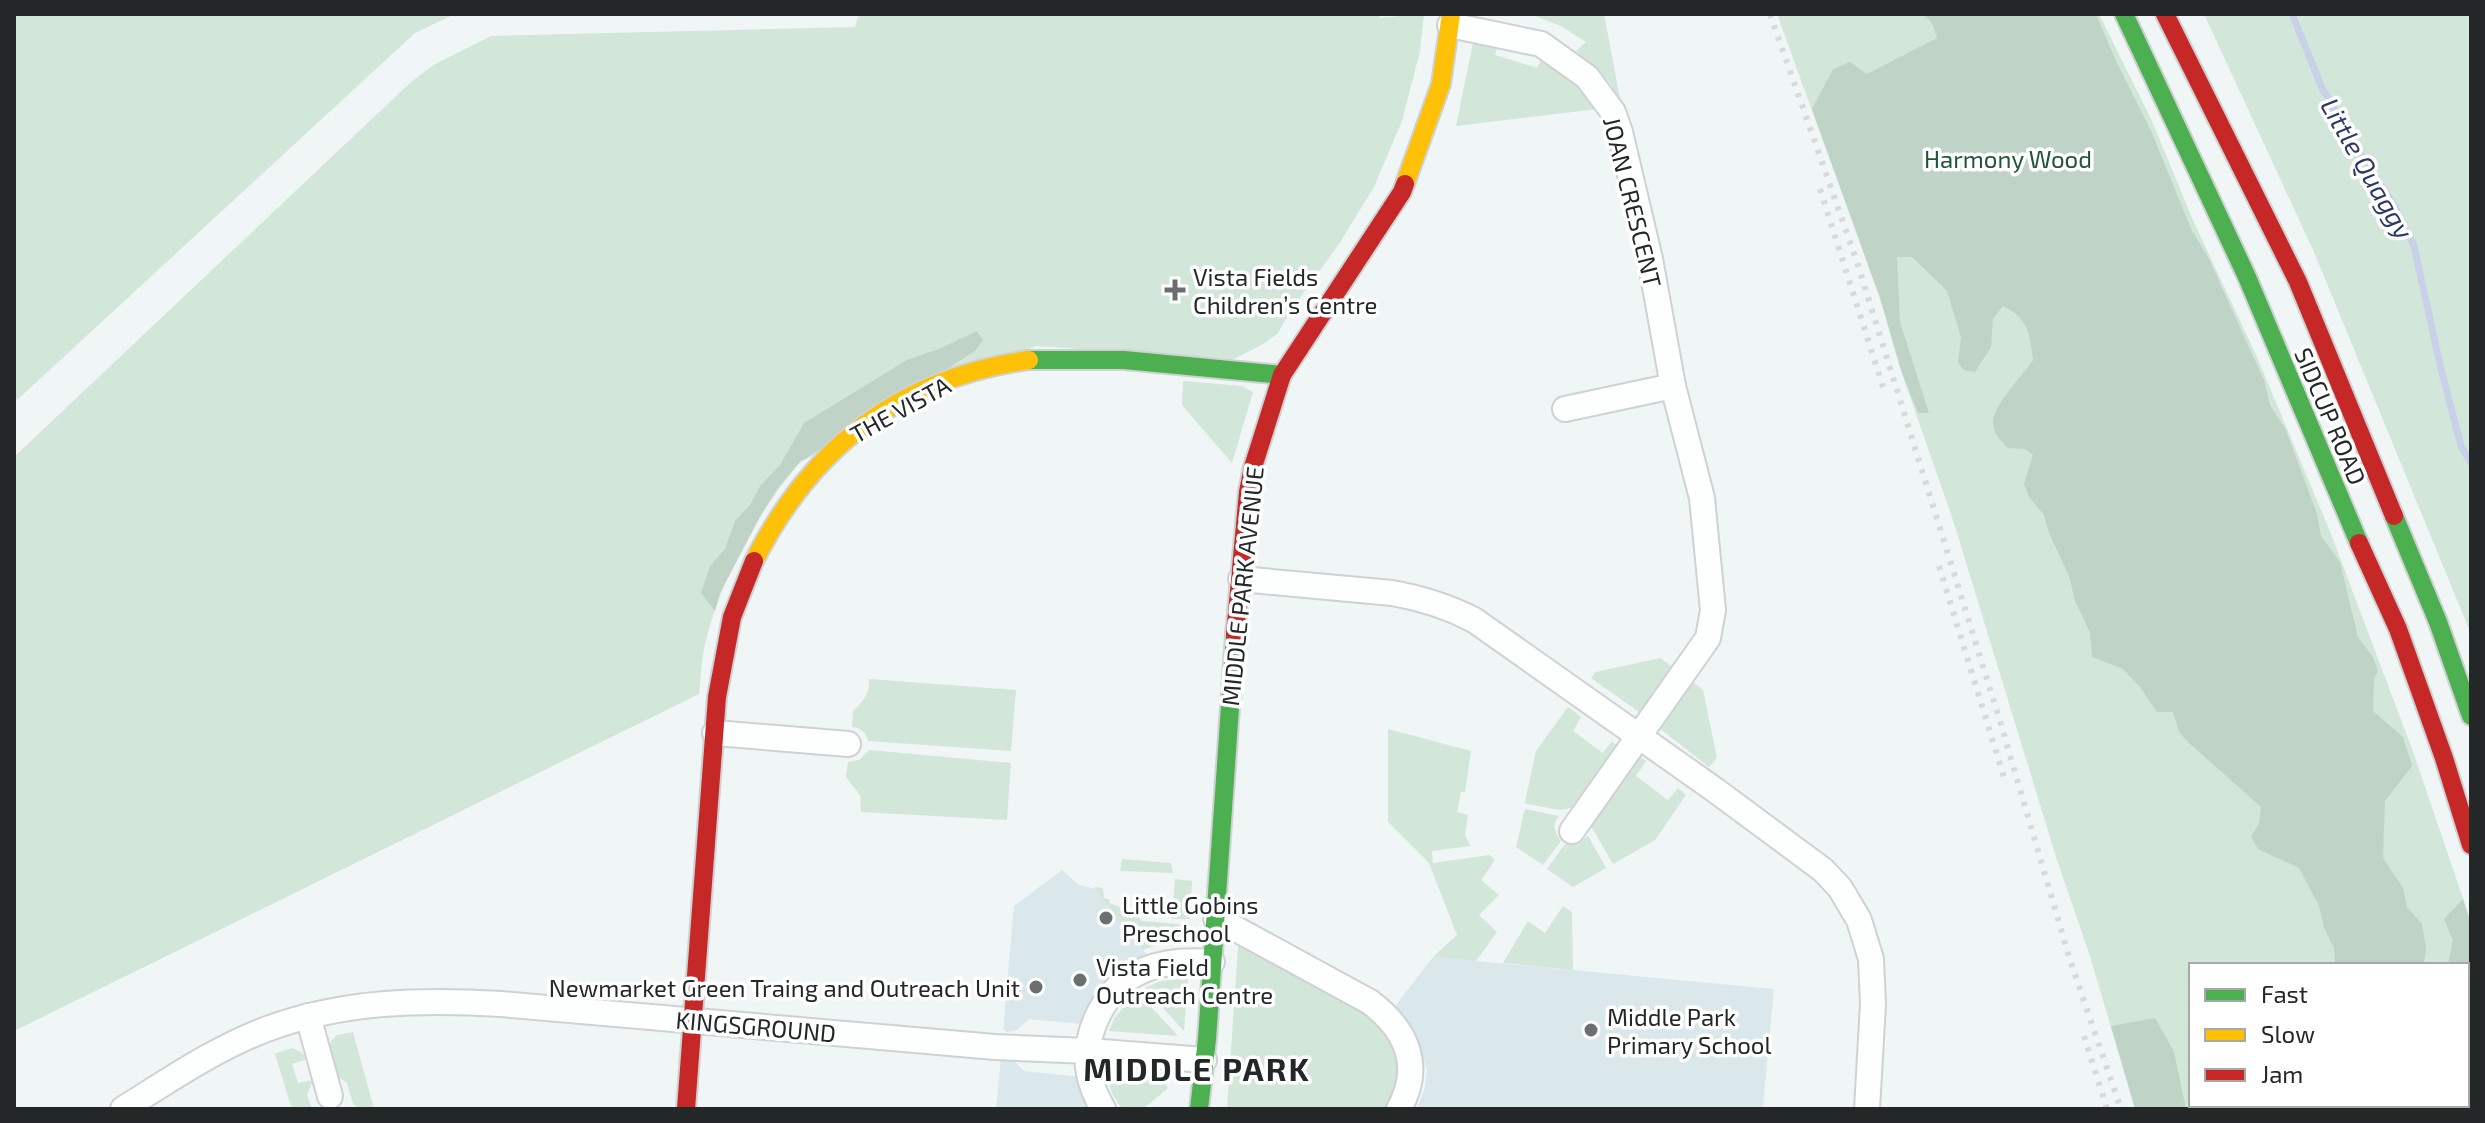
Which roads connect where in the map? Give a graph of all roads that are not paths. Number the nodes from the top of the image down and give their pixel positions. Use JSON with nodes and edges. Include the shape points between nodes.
{"nodes":[{"id":1,"x":2124,"y":14,"type":"edge"},
{"id":2,"x":2165,"y":14,"type":"edge"},
{"id":3,"x":1451,"y":19,"type":"edge"},
{"id":4,"x":1282,"y":375,"type":"junction"},
{"id":5,"x":1673,"y":386,"type":"junction"},
{"id":6,"x":1565,"y":409,"type":"dead end"},
{"id":7,"x":1241,"y":579,"type":"junction"},
{"id":8,"x":2471,"y":716,"type":"edge"},
{"id":9,"x":715,"y":733,"type":"junction"},
{"id":10,"x":1639,"y":738,"type":"junction"},
{"id":11,"x":848,"y":744,"type":"dead end"},
{"id":12,"x":1572,"y":831,"type":"dead end"},
{"id":13,"x":2471,"y":845,"type":"edge"},
{"id":14,"x":1216,"y":918,"type":"junction"},
{"id":15,"x":1212,"y":962,"type":"junction"},
{"id":16,"x":308,"y":1016,"type":"junction"},
{"id":17,"x":693,"y":1021,"type":"junction"},
{"id":18,"x":1089,"y":1051,"type":"junction"},
{"id":19,"x":1204,"y":1060,"type":"junction"},
{"id":20,"x":330,"y":1096,"type":"dead end"},
{"id":21,"x":123,"y":1109,"type":"edge"},
{"id":22,"x":686,"y":1109,"type":"edge"},
{"id":23,"x":1103,"y":1109,"type":"edge"},
{"id":24,"x":1199,"y":1109,"type":"edge"},
{"id":25,"x":1399,"y":1109,"type":"edge"},
{"id":26,"x":1867,"y":1109,"type":"edge"}],
"edges":[{"from":1,"to":13,"type":"main road","name":"SIDCUP ROAD","via":[[2247,277],[2398,629]]},
{"from":2,"to":8,"type":"main road","name":"SIDCUP ROAD","via":[[2298,282],[2438,622]]},
{"from":3,"to":4,"type":"main road","name":"MIDDLE PARK AVENUE","via":[[1441,84],[1402,192]]},
{"from":3,"to":5,"type":"street","name":"JOAN CRESCENT","via":[[1541,44],[1587,77],[1613,112],[1650,259]]},
{"from":4,"to":7,"type":"main road","name":"MIDDLE PARK AVENUE","via":[[1253,467]]},
{"from":4,"to":9,"type":"main road","name":"THE VISTA","via":[[1143,361],[1026,361],[944,383],[870,420],[811,474],[753,562],[732,615]]},
{"from":5,"to":6,"type":"street"},
{"from":5,"to":10,"type":"street","name":"JOAN CRESCENT","via":[[1702,498],[1713,610],[1708,638]]},
{"from":7,"to":10,"type":"street","via":[[1392,593],[1451,608]]},
{"from":7,"to":14,"type":"main road","name":"MIDDLE PARK AVENUE"},
{"from":9,"to":11,"type":"street"},
{"from":9,"to":17,"type":"main road","name":"THE VISTA"},
{"from":10,"to":12,"type":"street","name":"JOAN CRESCENT"},
{"from":10,"to":26,"type":"street","via":[[1823,870],[1849,901],[1871,959]]},
{"from":14,"to":15,"type":"main road","name":"MIDDLE PARK AVENUE"},
{"from":14,"to":25,"type":"street","via":[[1370,1002],[1389,1018],[1410,1061],[1409,1089]]},
{"from":15,"to":18,"type":"street","via":[[1159,965],[1126,979],[1100,1011]]},
{"from":15,"to":19,"type":"main road","name":"MIDDLE PARK AVENUE"},
{"from":16,"to":17,"type":"street","name":"KINGSGROUND","via":[[399,1001],[450,1001]]},
{"from":16,"to":20,"type":"street"},
{"from":16,"to":21,"type":"street","name":"KINGSGROUND","via":[[265,1029],[217,1053]]},
{"from":17,"to":18,"type":"street","name":"KINGSGROUND"},
{"from":17,"to":22,"type":"main road","name":"THE VISTA"},
{"from":18,"to":19,"type":"street","name":"KINGSGROUND"},
{"from":18,"to":23,"type":"street","via":[[1089,1075]]},
{"from":19,"to":24,"type":"main road","name":"MIDDLE PARK AVENUE"}]}
